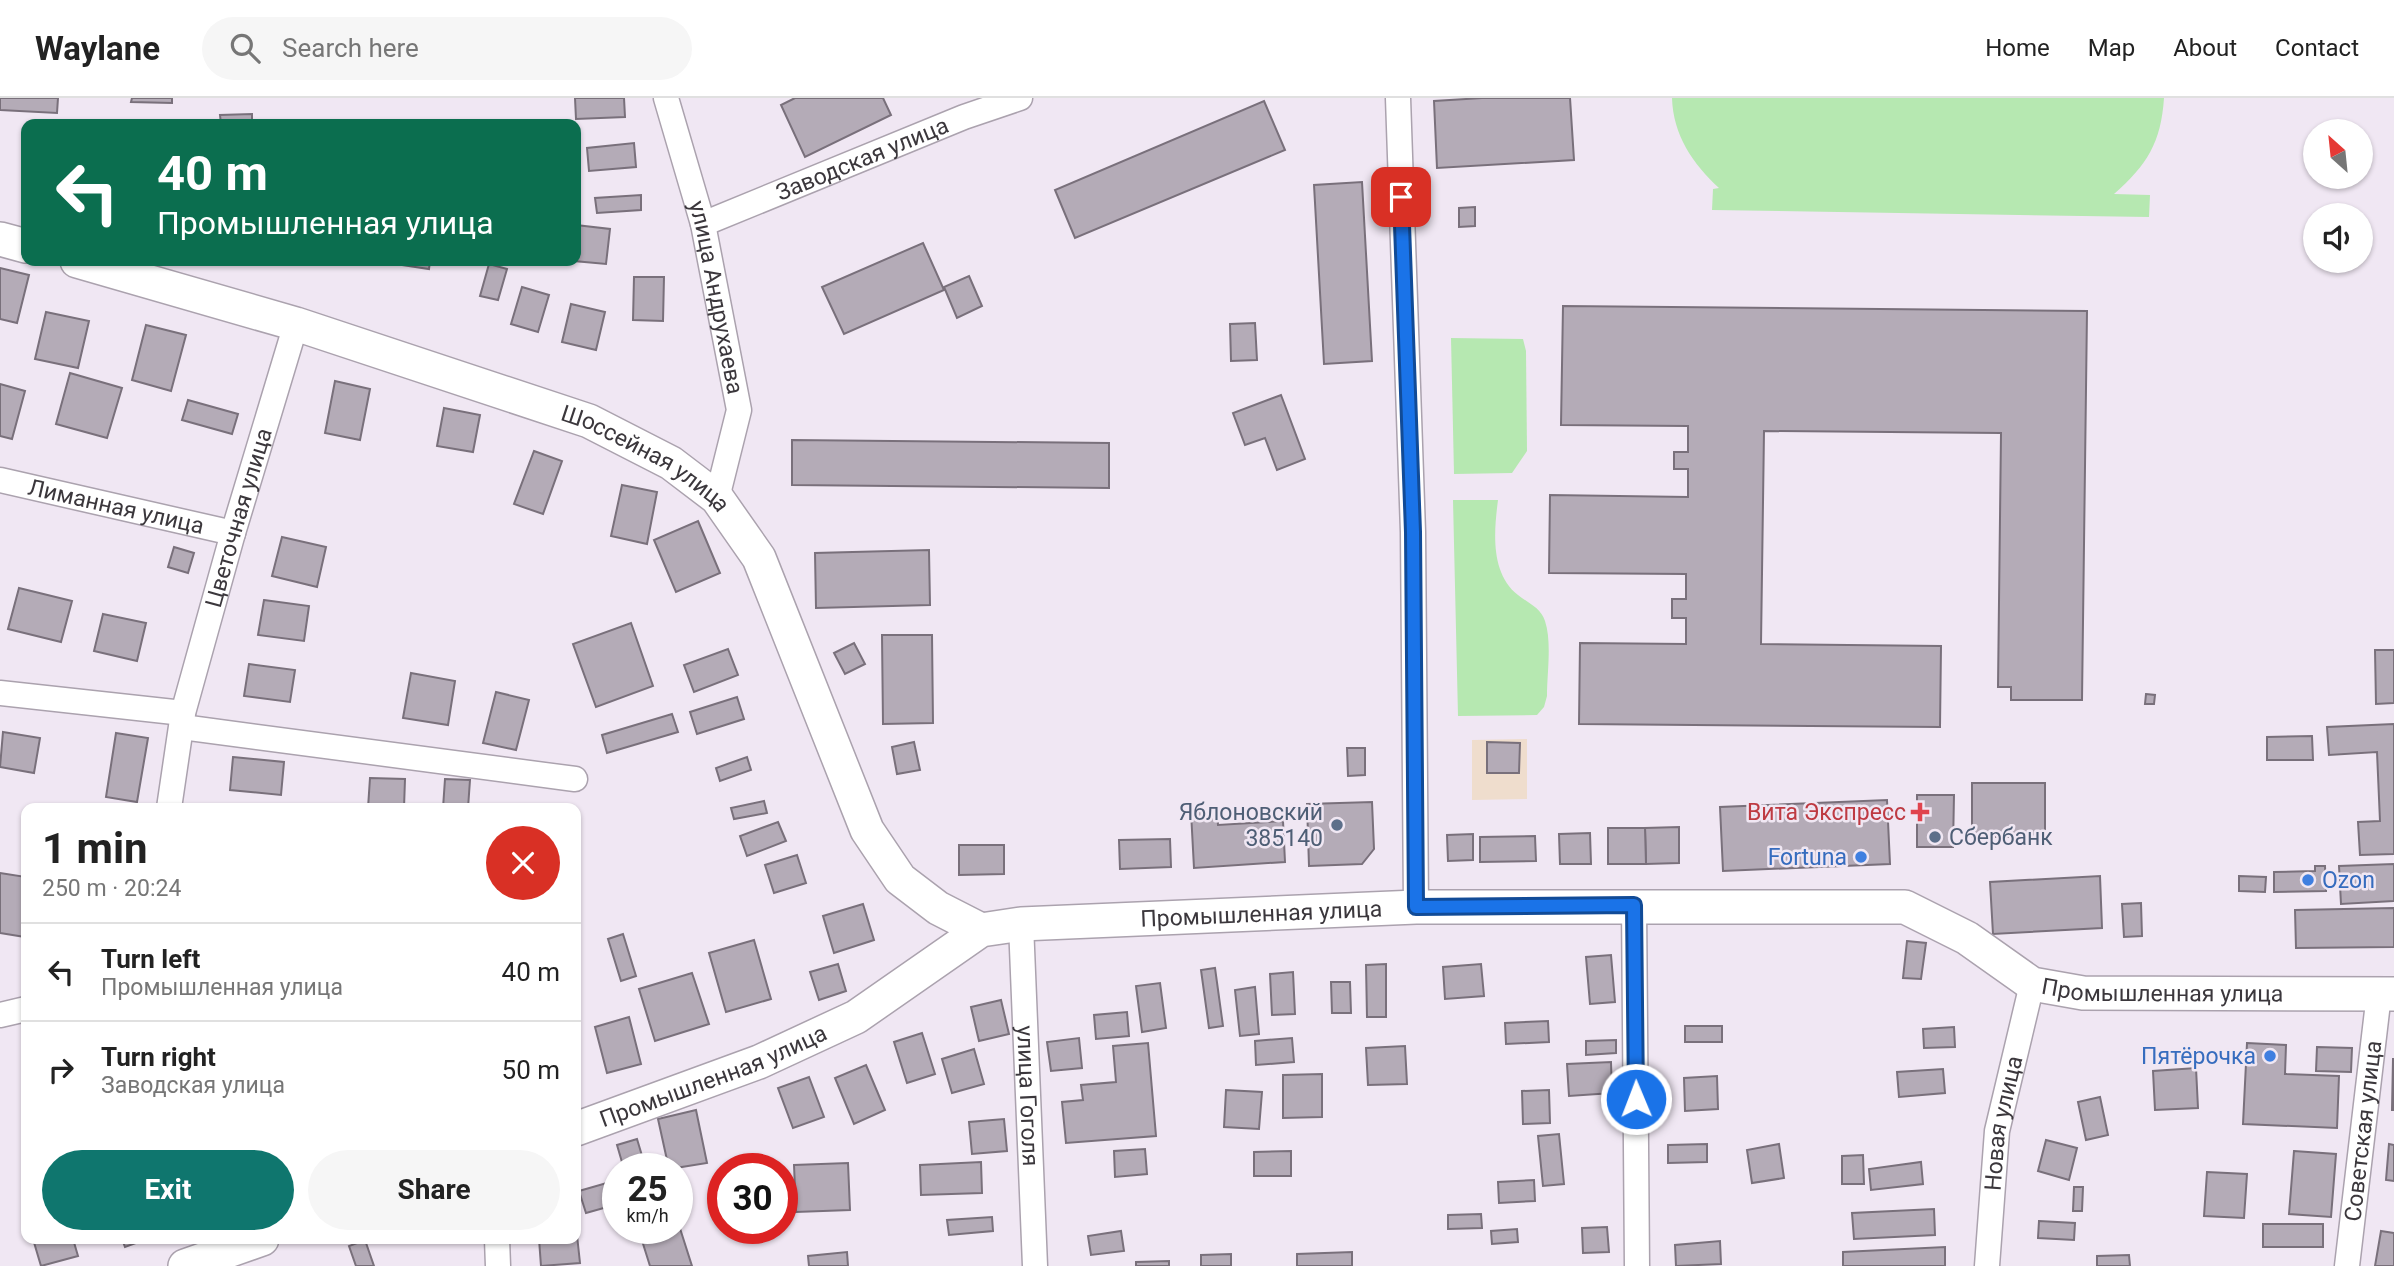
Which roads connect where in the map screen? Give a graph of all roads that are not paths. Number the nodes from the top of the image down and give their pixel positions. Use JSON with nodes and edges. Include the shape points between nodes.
{"nodes":[{"id":1,"x":666,"y":98,"type":"edge"},
{"id":2,"x":1020,"y":98,"type":"edge"},
{"id":3,"x":1398,"y":98,"type":"edge"},
{"id":4,"x":703,"y":224,"type":"junction"},
{"id":5,"x":0,"y":239,"type":"edge"},
{"id":6,"x":21,"y":245,"type":"edge"},
{"id":7,"x":94,"y":266,"type":"edge"},
{"id":8,"x":296,"y":324,"type":"junction"},
{"id":9,"x":0,"y":480,"type":"edge"},
{"id":10,"x":717,"y":498,"type":"junction"},
{"id":11,"x":233,"y":533,"type":"junction"},
{"id":12,"x":0,"y":693,"type":"edge"},
{"id":13,"x":183,"y":720,"type":"junction"},
{"id":14,"x":575,"y":779,"type":"dead end"},
{"id":15,"x":170,"y":803,"type":"edge"},
{"id":16,"x":1634,"y":905,"type":"junction"},
{"id":17,"x":1416,"y":907,"type":"junction"},
{"id":18,"x":1021,"y":924,"type":"junction"},
{"id":19,"x":981,"y":930,"type":"junction"},
{"id":20,"x":2032,"y":985,"type":"junction"},
{"id":21,"x":2386,"y":994,"type":"edge"},
{"id":22,"x":21,"y":1010,"type":"edge"},
{"id":23,"x":0,"y":1015,"type":"edge"},
{"id":24,"x":581,"y":1127,"type":"edge"},
{"id":25,"x":248,"y":1244,"type":"edge"},
{"id":26,"x":497,"y":1244,"type":"edge"},
{"id":27,"x":185,"y":1266,"type":"edge"},
{"id":28,"x":498,"y":1266,"type":"edge"},
{"id":29,"x":1035,"y":1266,"type":"edge"},
{"id":30,"x":1637,"y":1266,"type":"edge"},
{"id":31,"x":1987,"y":1266,"type":"edge"},
{"id":32,"x":2347,"y":1266,"type":"edge"}],
"edges":[{"from":1,"to":4,"type":"street","name":"улица Андрухаева"},
{"from":2,"to":4,"type":"street","name":"Заводская улица"},
{"from":3,"to":17,"type":"street","via":[[1413,532]]},
{"from":4,"to":10,"type":"street","name":"улица Андрухаева","via":[[739,410]]},
{"from":5,"to":6,"type":"main road"},
{"from":7,"to":8,"type":"main road","name":"Шоссейная улица"},
{"from":8,"to":10,"type":"main road","name":"Шоссейная улица","via":[[589,421],[671,463]]},
{"from":8,"to":11,"type":"street","name":"Цветочная улица"},
{"from":9,"to":11,"type":"street","name":"Лиманная улица"},
{"from":10,"to":19,"type":"main road","name":"Шоссейная улица","via":[[759,558],[867,830],[901,879],[938,908]]},
{"from":11,"to":13,"type":"street","name":"Цветочная улица"},
{"from":12,"to":13,"type":"street"},
{"from":13,"to":14,"type":"street"},
{"from":13,"to":15,"type":"street","name":"Цветочная улица"},
{"from":16,"to":17,"type":"main road","name":"Промышленная улица"},
{"from":16,"to":20,"type":"main road","name":"Промышленная улица","via":[[1906,907],[1967,938]]},
{"from":16,"to":30,"type":"street"},
{"from":17,"to":18,"type":"main road","name":"Промышленная улица"},
{"from":18,"to":19,"type":"main road","name":"Промышленная улица"},
{"from":18,"to":29,"type":"street","name":"улица Гоголя"},
{"from":19,"to":24,"type":"main road","name":"Промышленная улица","via":[[856,1017],[759,1062]]},
{"from":20,"to":21,"type":"main road","name":"Промышленная улица","via":[[2083,993]]},
{"from":20,"to":31,"type":"street","name":"Новая улица","via":[[1997,1131]]},
{"from":21,"to":32,"type":"street","name":"Советская улица"},
{"from":22,"to":23,"type":"street"},
{"from":25,"to":27,"type":"main road"},
{"from":26,"to":28,"type":"street"}]}
